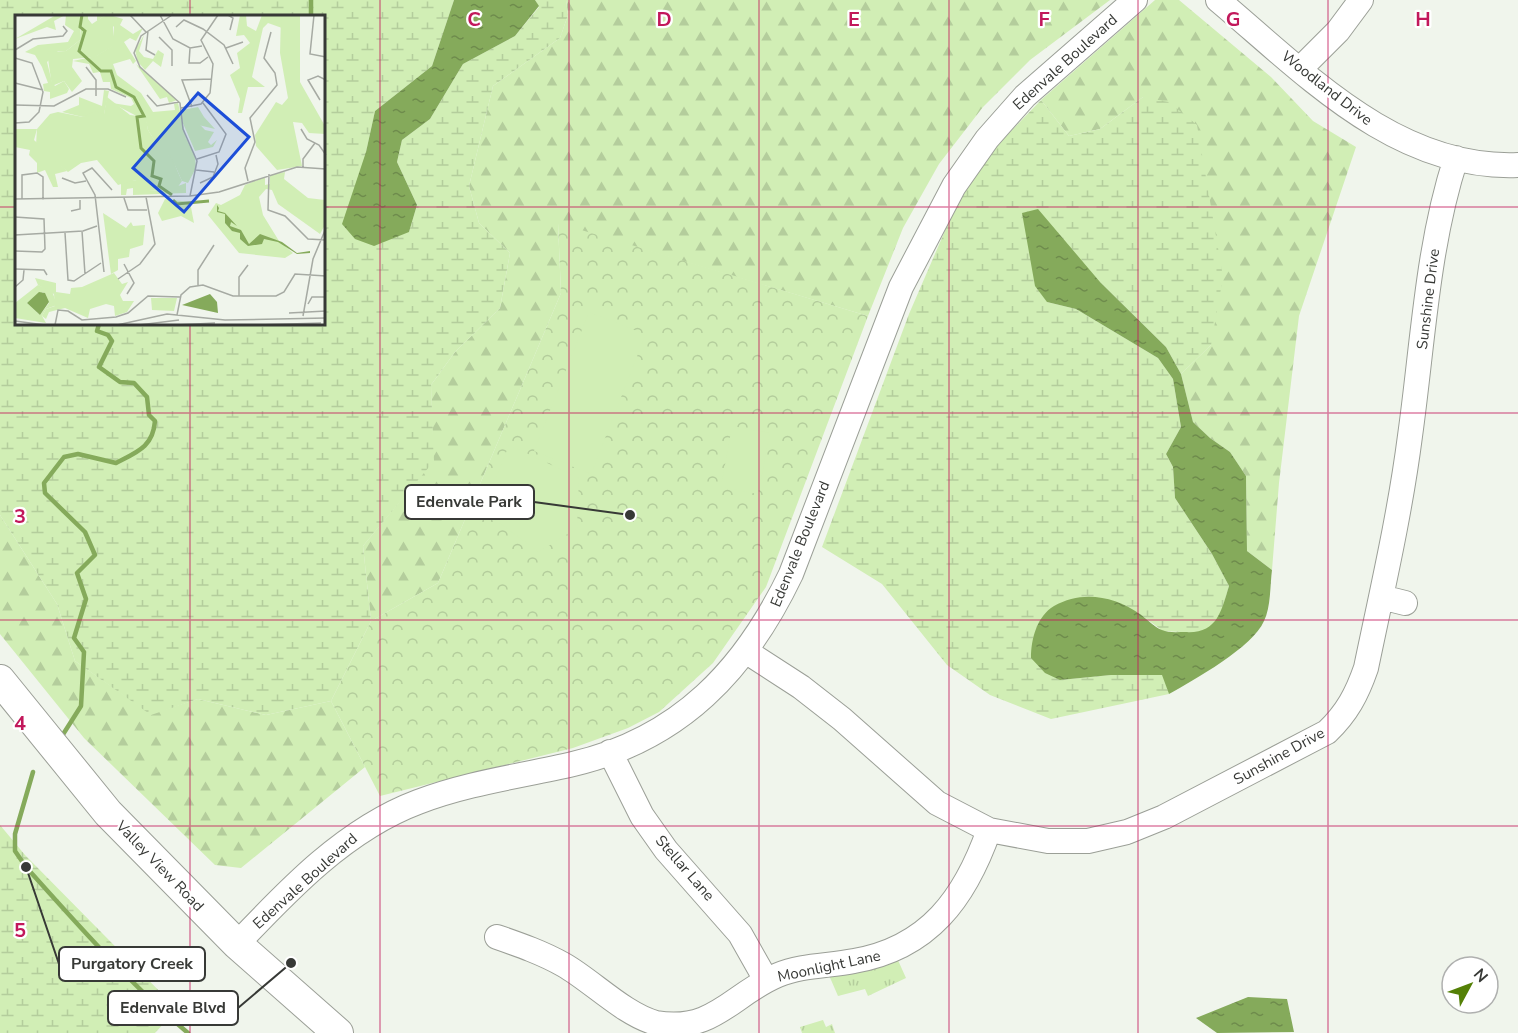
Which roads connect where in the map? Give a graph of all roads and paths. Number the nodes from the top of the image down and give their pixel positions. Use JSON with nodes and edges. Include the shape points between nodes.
{"nodes":[{"id":1,"x":1135,"y":0,"type":"edge"},
{"id":2,"x":1218,"y":0,"type":"edge"},
{"id":3,"x":1361,"y":0,"type":"edge"},
{"id":4,"x":1300,"y":69,"type":"junction"},
{"id":5,"x":1456,"y":158,"type":"junction"},
{"id":6,"x":1518,"y":165,"type":"edge"},
{"id":7,"x":1381,"y":597,"type":"junction"},
{"id":8,"x":1405,"y":603,"type":"dead end"},
{"id":9,"x":747,"y":652,"type":"junction"},
{"id":10,"x":0,"y":680,"type":"edge"},
{"id":11,"x":610,"y":753,"type":"junction"},
{"id":12,"x":989,"y":830,"type":"junction"},
{"id":13,"x":497,"y":937,"type":"dead end"},
{"id":14,"x":237,"y":944,"type":"junction"},
{"id":15,"x":766,"y":980,"type":"junction"},
{"id":16,"x":338,"y":1033,"type":"edge"}],
"edges":[{"from":1,"to":9,"type":"street","name":"Edenvale Boulevard","via":[[1025,96],[987,138],[954,186],[901,287],[791,574],[771,616]]},
{"from":2,"to":4,"type":"street","name":"Woodland Drive"},
{"from":3,"to":4,"type":"street","via":[[1338,31]]},
{"from":4,"to":5,"type":"street","name":"Woodland Drive","via":[[1371,124]]},
{"from":5,"to":6,"type":"street","name":"Woodland Drive"},
{"from":5,"to":7,"type":"street","name":"Sunshine Drive","via":[[1435,241],[1405,476]]},
{"from":7,"to":8,"type":"street"},
{"from":7,"to":12,"type":"street","name":"Sunshine Drive","via":[[1358,692],[1345,715],[1305,746],[1127,832],[1088,841],[1048,841]]},
{"from":9,"to":11,"type":"street","name":"Edenvale Boulevard","via":[[687,710]]},
{"from":9,"to":12,"type":"street","name":"Sunshine Drive","via":[[842,719],[937,803]]},
{"from":10,"to":14,"type":"main road","name":"Valley View Road","via":[[108,813]]},
{"from":11,"to":14,"type":"street","name":"Edenvale Boulevard","via":[[450,792],[417,802],[369,825],[337,849]]},
{"from":11,"to":15,"type":"street","name":"Stellar Lane","via":[[642,816],[666,850],[740,934]]},
{"from":12,"to":15,"type":"street","name":"Moonlight Lane","via":[[968,883],[950,908],[903,946],[875,958],[809,967]]},
{"from":13,"to":15,"type":"street","name":"Moonlight Lane","via":[[565,965],[654,1022],[695,1025],[714,1017]]},
{"from":14,"to":16,"type":"main road","name":"Valley View Road"}]}
